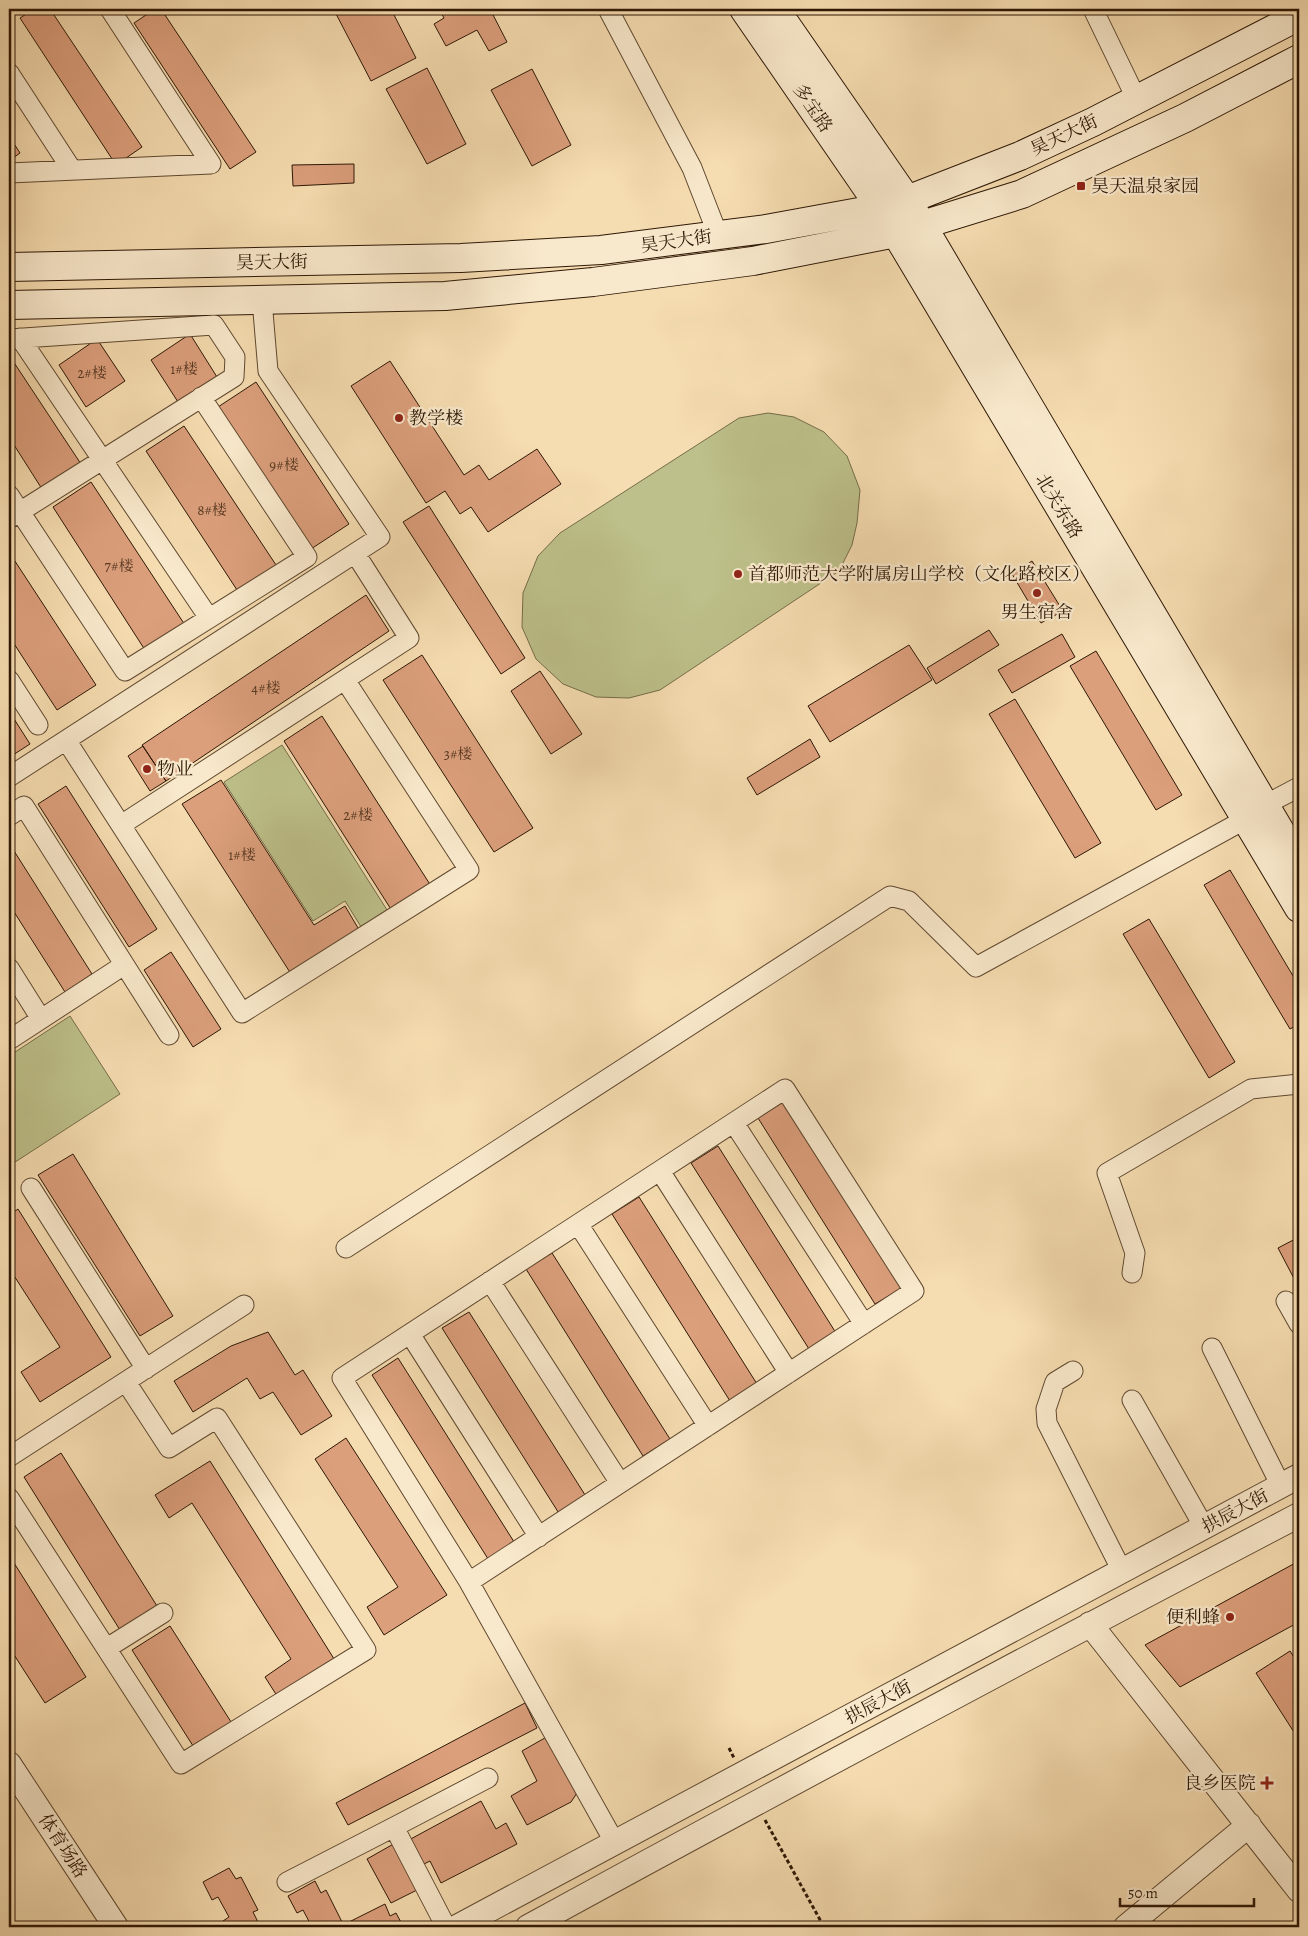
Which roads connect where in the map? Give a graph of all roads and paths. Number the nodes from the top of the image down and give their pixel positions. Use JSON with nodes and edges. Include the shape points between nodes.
{"nodes":[{"id":1,"x":110,"y":9,"type":"edge"},
{"id":2,"x":608,"y":9,"type":"edge"},
{"id":3,"x":744,"y":9,"type":"edge"},
{"id":4,"x":775,"y":9,"type":"edge"},
{"id":5,"x":1093,"y":9,"type":"edge"},
{"id":6,"x":1299,"y":16,"type":"edge"},
{"id":7,"x":1299,"y":59,"type":"edge"},
{"id":8,"x":9,"y":73,"type":"edge"},
{"id":9,"x":1137,"y":100,"type":"junction"},
{"id":10,"x":72,"y":170,"type":"junction"},
{"id":11,"x":9,"y":173,"type":"edge"},
{"id":12,"x":907,"y":200,"type":"junction"},
{"id":13,"x":881,"y":208,"type":"junction"},
{"id":14,"x":922,"y":225,"type":"junction"},
{"id":15,"x":896,"y":233,"type":"junction"},
{"id":16,"x":718,"y":235,"type":"junction"},
{"id":17,"x":9,"y":267,"type":"edge"},
{"id":18,"x":262,"y":300,"type":"junction"},
{"id":19,"x":9,"y":305,"type":"edge"},
{"id":20,"x":15,"y":338,"type":"edge"},
{"id":21,"x":201,"y":398,"type":"junction"},
{"id":22,"x":103,"y":459,"type":"junction"},
{"id":23,"x":9,"y":495,"type":"edge"},
{"id":24,"x":14,"y":515,"type":"edge"},
{"id":25,"x":355,"y":553,"type":"junction"},
{"id":26,"x":209,"y":618,"type":"junction"},
{"id":27,"x":9,"y":680,"type":"edge"},
{"id":28,"x":345,"y":680,"type":"junction"},
{"id":29,"x":38,"y":725,"type":"dead end"},
{"id":30,"x":66,"y":740,"type":"junction"},
{"id":31,"x":9,"y":777,"type":"edge"},
{"id":32,"x":1299,"y":787,"type":"edge"},
{"id":33,"x":1255,"y":812,"type":"junction"},
{"id":34,"x":9,"y":816,"type":"edge"},
{"id":35,"x":121,"y":825,"type":"junction"},
{"id":36,"x":1299,"y":863,"type":"edge"},
{"id":37,"x":1299,"y":908,"type":"edge"},
{"id":38,"x":124,"y":966,"type":"junction"},
{"id":39,"x":9,"y":968,"type":"edge"},
{"id":40,"x":41,"y":1019,"type":"junction"},
{"id":41,"x":169,"y":1035,"type":"dead end"},
{"id":42,"x":9,"y":1040,"type":"edge"},
{"id":43,"x":1299,"y":1084,"type":"edge"},
{"id":44,"x":734,"y":1123,"type":"junction"},
{"id":45,"x":660,"y":1171,"type":"junction"},
{"id":46,"x":31,"y":1188,"type":"dead end"},
{"id":47,"x":578,"y":1224,"type":"junction"},
{"id":48,"x":346,"y":1248,"type":"dead end"},
{"id":49,"x":1132,"y":1273,"type":"dead end"},
{"id":50,"x":490,"y":1281,"type":"junction"},
{"id":51,"x":1286,"y":1301,"type":"dead end"},
{"id":52,"x":244,"y":1305,"type":"dead end"},
{"id":53,"x":864,"y":1324,"type":"junction"},
{"id":54,"x":1299,"y":1324,"type":"edge"},
{"id":55,"x":410,"y":1334,"type":"junction"},
{"id":56,"x":1212,"y":1348,"type":"dead end"},
{"id":57,"x":146,"y":1369,"type":"junction"},
{"id":58,"x":1073,"y":1371,"type":"dead end"},
{"id":59,"x":789,"y":1373,"type":"junction"},
{"id":60,"x":126,"y":1382,"type":"junction"},
{"id":61,"x":1132,"y":1400,"type":"dead end"},
{"id":62,"x":708,"y":1426,"type":"junction"},
{"id":63,"x":9,"y":1457,"type":"edge"},
{"id":64,"x":1290,"y":1481,"type":"edge"},
{"id":65,"x":620,"y":1484,"type":"junction"},
{"id":66,"x":9,"y":1498,"type":"edge"},
{"id":67,"x":1299,"y":1515,"type":"edge"},
{"id":68,"x":1204,"y":1528,"type":"junction"},
{"id":69,"x":538,"y":1537,"type":"junction"},
{"id":70,"x":1122,"y":1571,"type":"junction"},
{"id":71,"x":469,"y":1582,"type":"junction"},
{"id":72,"x":163,"y":1613,"type":"dead end"},
{"id":73,"x":1090,"y":1624,"type":"junction"},
{"id":74,"x":107,"y":1648,"type":"junction"},
{"id":75,"x":9,"y":1764,"type":"edge"},
{"id":76,"x":488,"y":1778,"type":"dead end"},
{"id":77,"x":756,"y":1803,"type":"junction"},
{"id":78,"x":1249,"y":1825,"type":"junction"},
{"id":79,"x":394,"y":1827,"type":"junction"},
{"id":80,"x":615,"y":1843,"type":"junction"},
{"id":81,"x":287,"y":1882,"type":"dead end"},
{"id":82,"x":1299,"y":1890,"type":"edge"},
{"id":83,"x":116,"y":1927,"type":"edge"},
{"id":84,"x":446,"y":1927,"type":"edge"},
{"id":85,"x":457,"y":1927,"type":"edge"},
{"id":86,"x":528,"y":1927,"type":"edge"},
{"id":87,"x":824,"y":1927,"type":"edge"},
{"id":88,"x":1126,"y":1927,"type":"edge"}],
"edges":[{"from":1,"to":10,"type":"street","via":[[211,164]]},
{"from":2,"to":16,"type":"street","via":[[692,168]]},
{"from":3,"to":13,"type":"main road","name":"多宝路"},
{"from":4,"to":12,"type":"main road","name":"多宝路"},
{"from":5,"to":9,"type":"street"},
{"from":6,"to":9,"type":"main road","name":"昊天大街"},
{"from":7,"to":14,"type":"main road","name":"昊天大街","via":[[1185,118],[1022,194]]},
{"from":8,"to":10,"type":"street"},
{"from":9,"to":12,"type":"main road","name":"昊天大街","via":[[1020,156]]},
{"from":10,"to":11,"type":"street"},
{"from":12,"to":13,"type":"main road","name":"昊天大街"},
{"from":12,"to":14,"type":"main road","name":"北关东路"},
{"from":13,"to":15,"type":"main road","name":"北关东路"},
{"from":13,"to":16,"type":"main road","name":"昊天大街"},
{"from":14,"to":15,"type":"main road","name":"昊天大街"},
{"from":14,"to":33,"type":"main road","name":"北关东路"},
{"from":15,"to":18,"type":"main road","name":"昊天大街","via":[[753,261],[593,282],[444,296]]},
{"from":15,"to":33,"type":"main road","name":"北关东路"},
{"from":16,"to":17,"type":"main road","name":"昊天大街","via":[[626,248],[461,258]]},
{"from":18,"to":19,"type":"main road","name":"昊天大街"},
{"from":18,"to":25,"type":"street","via":[[268,371],[380,537]]},
{"from":20,"to":21,"type":"street","via":[[214,325],[235,357],[234,377]]},
{"from":20,"to":22,"type":"street"},
{"from":21,"to":22,"type":"street"},
{"from":21,"to":26,"type":"street","via":[[307,557]]},
{"from":22,"to":24,"type":"street"},
{"from":22,"to":26,"type":"street"},
{"from":23,"to":24,"type":"street"},
{"from":24,"to":26,"type":"street","via":[[125,671]]},
{"from":25,"to":28,"type":"street","via":[[409,638]]},
{"from":25,"to":30,"type":"street"},
{"from":27,"to":29,"type":"street"},
{"from":28,"to":35,"type":"street"},
{"from":28,"to":35,"type":"street","via":[[468,870],[242,1013]]},
{"from":30,"to":31,"type":"street"},
{"from":30,"to":35,"type":"street"},
{"from":32,"to":33,"type":"street"},
{"from":33,"to":36,"type":"main road","name":"北关东路"},
{"from":33,"to":37,"type":"main road","name":"北关东路"},
{"from":33,"to":48,"type":"street","via":[[976,967],[909,901],[890,896]]},
{"from":34,"to":38,"type":"street","via":[[24,806]]},
{"from":38,"to":40,"type":"street"},
{"from":38,"to":41,"type":"street"},
{"from":39,"to":40,"type":"street"},
{"from":40,"to":42,"type":"street"},
{"from":43,"to":49,"type":"street","via":[[1251,1089],[1107,1173],[1135,1252]]},
{"from":44,"to":45,"type":"street"},
{"from":44,"to":53,"type":"street"},
{"from":44,"to":53,"type":"street","via":[[785,1089],[914,1291]]},
{"from":45,"to":47,"type":"street"},
{"from":45,"to":59,"type":"street"},
{"from":46,"to":57,"type":"street"},
{"from":47,"to":50,"type":"street"},
{"from":47,"to":62,"type":"street"},
{"from":50,"to":55,"type":"street"},
{"from":50,"to":65,"type":"street"},
{"from":51,"to":54,"type":"street"},
{"from":52,"to":57,"type":"street"},
{"from":53,"to":59,"type":"street"},
{"from":55,"to":69,"type":"street"},
{"from":55,"to":71,"type":"street","via":[[342,1378]]},
{"from":56,"to":64,"type":"street"},
{"from":57,"to":60,"type":"street"},
{"from":58,"to":70,"type":"street","via":[[1055,1382],[1046,1409],[1047,1423]]},
{"from":59,"to":62,"type":"street"},
{"from":60,"to":63,"type":"street"},
{"from":60,"to":74,"type":"street","via":[[169,1448],[218,1418],[366,1650],[181,1764]]},
{"from":61,"to":68,"type":"street"},
{"from":62,"to":65,"type":"street"},
{"from":64,"to":68,"type":"street","name":"拱辰大街"},
{"from":65,"to":69,"type":"street"},
{"from":66,"to":74,"type":"street"},
{"from":67,"to":73,"type":"street","name":"拱辰大街"},
{"from":68,"to":70,"type":"street","name":"拱辰大街"},
{"from":69,"to":71,"type":"street"},
{"from":70,"to":80,"type":"street","name":"拱辰大街"},
{"from":71,"to":80,"type":"street"},
{"from":72,"to":74,"type":"street"},
{"from":73,"to":77,"type":"street","name":"拱辰大街"},
{"from":73,"to":78,"type":"street"},
{"from":75,"to":83,"type":"street","name":"体育场路"},
{"from":76,"to":79,"type":"street"},
{"from":77,"to":86,"type":"street","name":"拱辰大街"},
{"from":77,"to":87,"type":"path"},
{"from":78,"to":82,"type":"street"},
{"from":78,"to":88,"type":"street"},
{"from":79,"to":81,"type":"street"},
{"from":79,"to":84,"type":"street"},
{"from":80,"to":85,"type":"street","name":"拱辰大街"}]}
